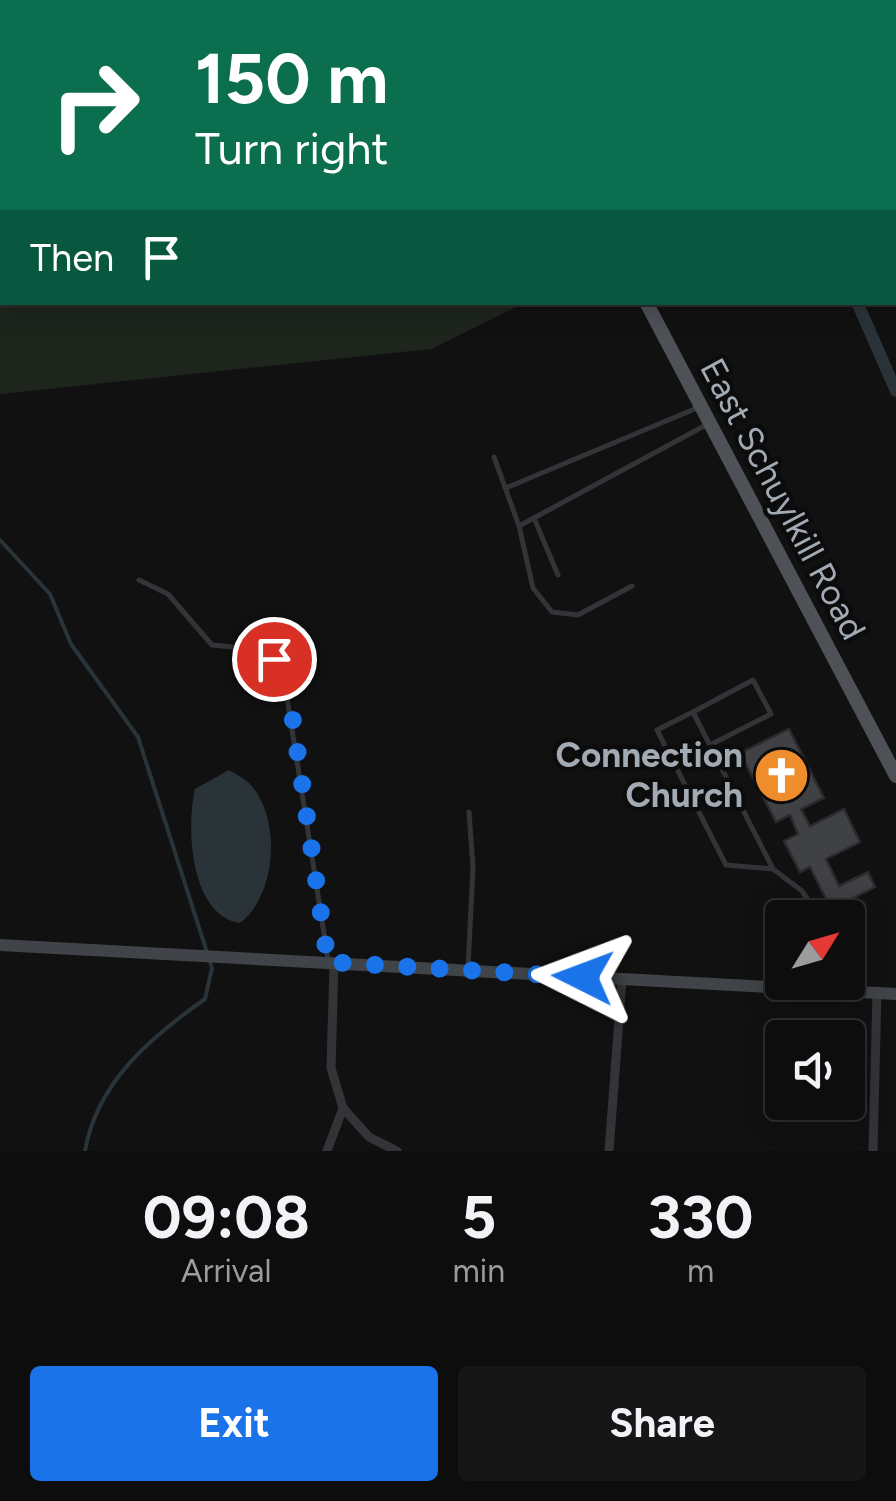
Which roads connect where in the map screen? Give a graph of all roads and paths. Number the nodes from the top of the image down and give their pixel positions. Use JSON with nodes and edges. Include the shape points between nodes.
{"nodes":[{"id":1,"x":648,"y":305,"type":"edge"},
{"id":2,"x":700,"y":407,"type":"junction"},
{"id":3,"x":709,"y":424,"type":"junction"},
{"id":4,"x":494,"y":457,"type":"dead end"},
{"id":5,"x":506,"y":488,"type":"junction"},
{"id":6,"x":534,"y":518,"type":"junction"},
{"id":7,"x":519,"y":526,"type":"junction"},
{"id":8,"x":558,"y":575,"type":"dead end"},
{"id":9,"x":139,"y":580,"type":"dead end"},
{"id":10,"x":632,"y":586,"type":"dead end"},
{"id":11,"x":693,"y":712,"type":"junction"},
{"id":12,"x":710,"y":745,"type":"junction"},
{"id":13,"x":896,"y":776,"type":"edge"},
{"id":14,"x":469,"y":812,"type":"dead end"},
{"id":15,"x":773,"y":870,"type":"junction"},
{"id":16,"x":808,"y":900,"type":"edge"},
{"id":17,"x":0,"y":945,"type":"edge"},
{"id":18,"x":331,"y":962,"type":"junction"},
{"id":19,"x":468,"y":970,"type":"junction"},
{"id":20,"x":622,"y":979,"type":"junction"},
{"id":21,"x":765,"y":987,"type":"edge"},
{"id":22,"x":865,"y":992,"type":"edge"},
{"id":23,"x":876,"y":992,"type":"junction"},
{"id":24,"x":896,"y":994,"type":"edge"},
{"id":25,"x":343,"y":1108,"type":"junction"},
{"id":26,"x":326,"y":1151,"type":"edge"},
{"id":27,"x":397,"y":1151,"type":"edge"},
{"id":28,"x":609,"y":1151,"type":"edge"},
{"id":29,"x":873,"y":1151,"type":"edge"}],
"edges":[{"from":1,"to":2,"type":"main road","name":"East Schuylkill Road"},
{"from":2,"to":3,"type":"main road","name":"East Schuylkill Road"},
{"from":2,"to":5,"type":"lane"},
{"from":3,"to":6,"type":"lane"},
{"from":3,"to":13,"type":"main road","name":"East Schuylkill Road"},
{"from":4,"to":5,"type":"lane"},
{"from":5,"to":7,"type":"lane"},
{"from":6,"to":7,"type":"lane"},
{"from":6,"to":8,"type":"lane"},
{"from":7,"to":10,"type":"lane","via":[[533,588],[552,612],[578,615]]},
{"from":9,"to":18,"type":"lane","via":[[168,594],[212,645],[253,650],[274,659],[283,672]]},
{"from":11,"to":12,"type":"lane"},
{"from":11,"to":12,"type":"lane","via":[[754,680],[770,714]]},
{"from":11,"to":15,"type":"lane","via":[[657,730],[726,865]]},
{"from":12,"to":15,"type":"lane"},
{"from":14,"to":19,"type":"lane"},
{"from":15,"to":16,"type":"lane"},
{"from":17,"to":18,"type":"street"},
{"from":18,"to":19,"type":"street"},
{"from":18,"to":25,"type":"street","via":[[331,1068]]},
{"from":19,"to":20,"type":"street"},
{"from":20,"to":21,"type":"street"},
{"from":20,"to":28,"type":"street"},
{"from":22,"to":23,"type":"street"},
{"from":23,"to":24,"type":"street"},
{"from":23,"to":29,"type":"street"},
{"from":25,"to":26,"type":"street"},
{"from":25,"to":27,"type":"street","via":[[369,1137]]}]}
